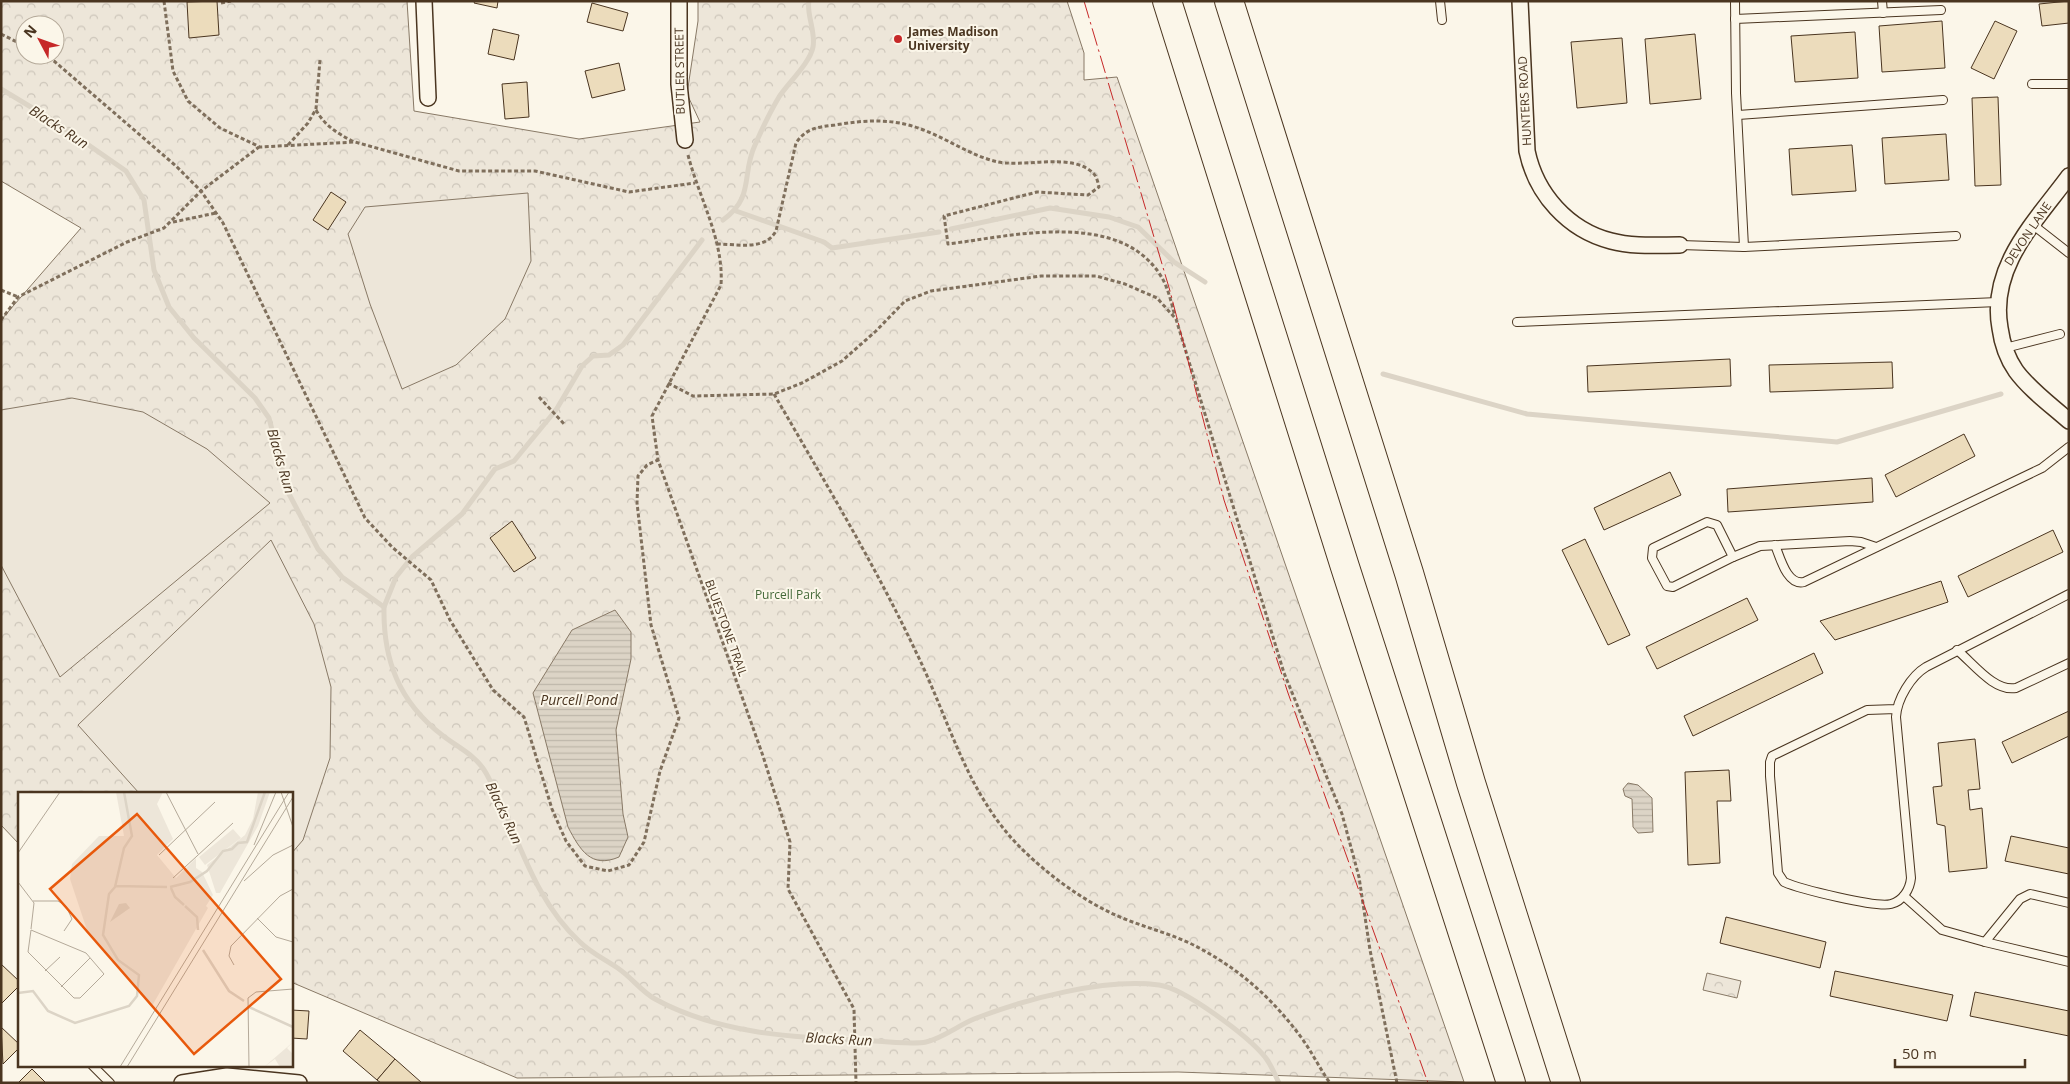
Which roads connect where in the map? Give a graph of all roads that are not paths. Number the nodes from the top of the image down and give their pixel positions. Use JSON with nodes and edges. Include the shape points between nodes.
{"nodes":[{"id":1,"x":424,"y":1,"type":"edge"},
{"id":2,"x":679,"y":1,"type":"edge"},
{"id":3,"x":1167,"y":1,"type":"edge"},
{"id":4,"x":1229,"y":1,"type":"edge"},
{"id":5,"x":1440,"y":1,"type":"edge"},
{"id":6,"x":1520,"y":1,"type":"edge"},
{"id":7,"x":1735,"y":1,"type":"edge"},
{"id":8,"x":1882,"y":1,"type":"edge"},
{"id":9,"x":1942,"y":10,"type":"dead end"},
{"id":10,"x":1883,"y":13,"type":"junction"},
{"id":11,"x":1735,"y":19,"type":"junction"},
{"id":12,"x":1442,"y":20,"type":"dead end"},
{"id":13,"x":2032,"y":84,"type":"dead end"},
{"id":14,"x":2069,"y":84,"type":"edge"},
{"id":15,"x":428,"y":98,"type":"dead end"},
{"id":16,"x":1943,"y":100,"type":"dead end"},
{"id":17,"x":1738,"y":115,"type":"junction"},
{"id":18,"x":685,"y":140,"type":"road end"},
{"id":19,"x":2069,"y":176,"type":"edge"},
{"id":20,"x":2032,"y":226,"type":"junction"},
{"id":21,"x":1956,"y":236,"type":"dead end"},
{"id":22,"x":1680,"y":246,"type":"joint"},
{"id":23,"x":1744,"y":247,"type":"junction"},
{"id":24,"x":2069,"y":253,"type":"edge"},
{"id":25,"x":1998,"y":302,"type":"junction"},
{"id":26,"x":1517,"y":322,"type":"dead end"},
{"id":27,"x":2060,"y":334,"type":"dead end"},
{"id":28,"x":2005,"y":348,"type":"junction"},
{"id":29,"x":2069,"y":421,"type":"edge"},
{"id":30,"x":2069,"y":447,"type":"edge"},
{"id":31,"x":1774,"y":545,"type":"junction"},
{"id":32,"x":1876,"y":547,"type":"junction"},
{"id":33,"x":1733,"y":557,"type":"junction"},
{"id":34,"x":2069,"y":594,"type":"edge"},
{"id":35,"x":1957,"y":650,"type":"junction"},
{"id":36,"x":2069,"y":662,"type":"edge"},
{"id":37,"x":1896,"y":709,"type":"junction"},
{"id":38,"x":1904,"y":896,"type":"junction"},
{"id":39,"x":2069,"y":903,"type":"edge"},
{"id":40,"x":1985,"y":942,"type":"junction"},
{"id":41,"x":2069,"y":962,"type":"edge"},
{"id":42,"x":93,"y":1066,"type":"edge"},
{"id":43,"x":110,"y":1083,"type":"edge"},
{"id":44,"x":182,"y":1083,"type":"edge"},
{"id":45,"x":298,"y":1083,"type":"edge"},
{"id":46,"x":1511,"y":1083,"type":"edge"},
{"id":47,"x":1566,"y":1083,"type":"edge"}],
"edges":[{"from":1,"to":15,"type":"street"},
{"from":2,"to":18,"type":"street","name":"BUTLER STREET","via":[[679,84]]},
{"from":3,"to":46,"type":"highway"},
{"from":4,"to":47,"type":"highway"},
{"from":5,"to":12,"type":"lane"},
{"from":6,"to":22,"type":"street","name":"HUNTERS ROAD","via":[[1527,151],[1532,169],[1547,197],[1569,220],[1605,239],[1629,244]]},
{"from":7,"to":11,"type":"lane"},
{"from":8,"to":10,"type":"lane"},
{"from":9,"to":10,"type":"lane"},
{"from":10,"to":11,"type":"lane"},
{"from":11,"to":17,"type":"lane"},
{"from":13,"to":14,"type":"lane"},
{"from":16,"to":17,"type":"lane"},
{"from":17,"to":23,"type":"lane"},
{"from":19,"to":20,"type":"street","name":"DEVON LANE"},
{"from":20,"to":24,"type":"lane"},
{"from":20,"to":25,"type":"street","name":"DEVON LANE","via":[[2004,270]]},
{"from":21,"to":23,"type":"lane"},
{"from":22,"to":23,"type":"lane"},
{"from":25,"to":26,"type":"lane"},
{"from":25,"to":28,"type":"street","name":"DEVON LANE","via":[[1998,319]]},
{"from":27,"to":28,"type":"lane"},
{"from":28,"to":29,"type":"street","name":"DEVON LANE","via":[[2024,381]]},
{"from":30,"to":32,"type":"lane","via":[[2046,466]]},
{"from":31,"to":32,"type":"lane","via":[[1850,541]]},
{"from":31,"to":32,"type":"lane","via":[[1791,579],[1801,583]]},
{"from":31,"to":33,"type":"lane","via":[[1753,547]]},
{"from":33,"to":33,"type":"lane","via":[[1670,588],[1665,584],[1652,552],[1656,546],[1710,522],[1717,525]]},
{"from":34,"to":35,"type":"lane"},
{"from":35,"to":36,"type":"lane","via":[[1998,685],[2009,689]]},
{"from":35,"to":37,"type":"lane","via":[[1918,672]]},
{"from":37,"to":38,"type":"lane","via":[[1911,878]]},
{"from":37,"to":38,"type":"lane","via":[[1859,713],[1777,752],[1770,762],[1778,873],[1784,882],[1874,904],[1891,904]]},
{"from":38,"to":40,"type":"lane","via":[[1942,930]]},
{"from":39,"to":40,"type":"lane","via":[[2025,895]]},
{"from":40,"to":41,"type":"lane"},
{"from":42,"to":43,"type":"lane"},
{"from":44,"to":45,"type":"street","via":[[227,1076]]}]}
